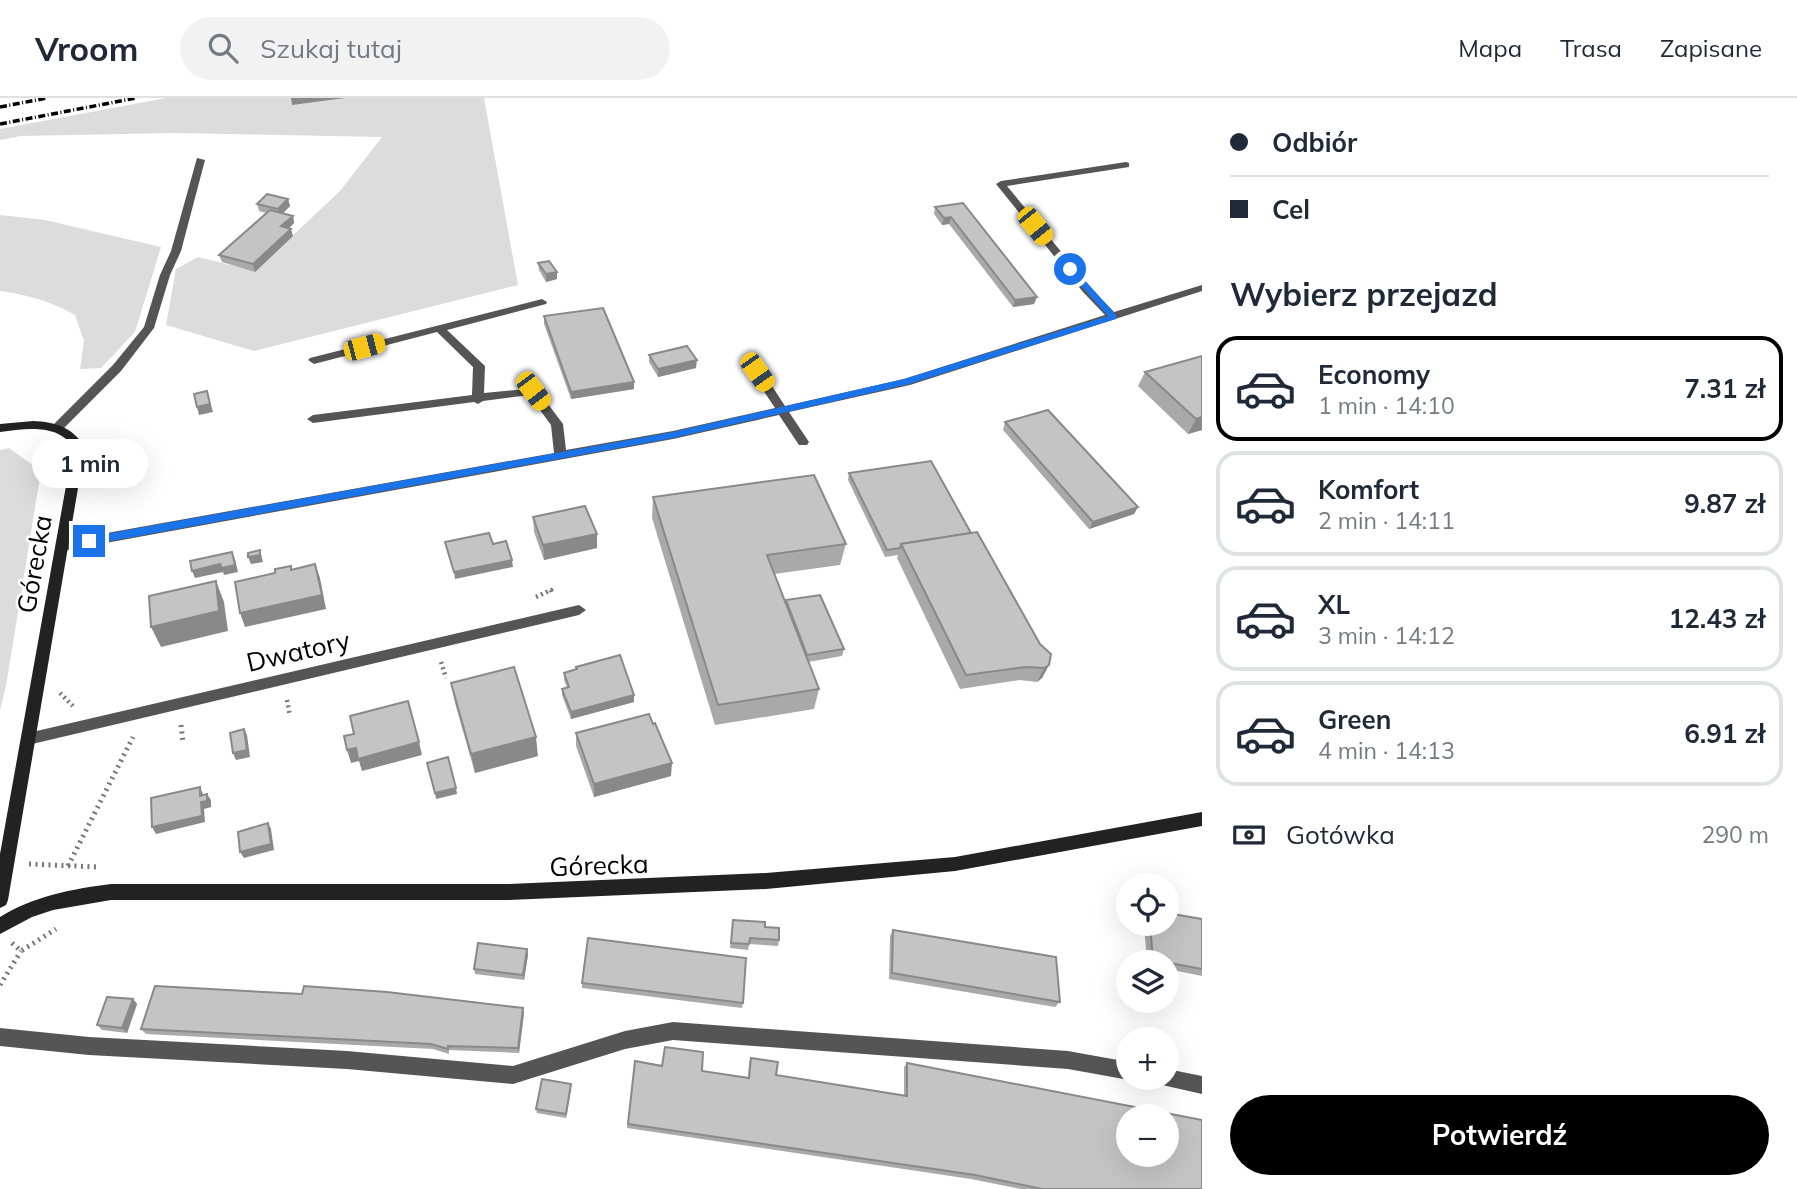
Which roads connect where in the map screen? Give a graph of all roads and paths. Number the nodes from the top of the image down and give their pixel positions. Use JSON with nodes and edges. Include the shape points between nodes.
{"nodes":[{"id":1,"x":200,"y":160,"type":"dead end"},
{"id":2,"x":1126,"y":165,"type":"dead end"},
{"id":3,"x":1202,"y":288,"type":"edge"},
{"id":4,"x":541,"y":302,"type":"dead end"},
{"id":5,"x":1113,"y":317,"type":"junction"},
{"id":6,"x":439,"y":328,"type":"junction"},
{"id":7,"x":314,"y":360,"type":"dead end"},
{"id":8,"x":757,"y":372,"type":"dead end"},
{"id":9,"x":478,"y":400,"type":"junction"},
{"id":10,"x":783,"y":410,"type":"junction"},
{"id":11,"x":313,"y":419,"type":"dead end"},
{"id":12,"x":0,"y":428,"type":"edge"},
{"id":13,"x":57,"y":428,"type":"junction"},
{"id":14,"x":803,"y":442,"type":"dead end"},
{"id":15,"x":559,"y":456,"type":"junction"},
{"id":16,"x":62,"y":546,"type":"junction"},
{"id":17,"x":579,"y":610,"type":"dead end"},
{"id":18,"x":440,"y":661,"type":"dead end"},
{"id":19,"x":446,"y":678,"type":"dead end"},
{"id":20,"x":287,"y":697,"type":"dead end"},
{"id":21,"x":290,"y":716,"type":"dead end"},
{"id":22,"x":180,"y":723,"type":"dead end"},
{"id":23,"x":28,"y":739,"type":"junction"},
{"id":24,"x":183,"y":742,"type":"dead end"},
{"id":25,"x":1202,"y":819,"type":"edge"},
{"id":26,"x":52,"y":866,"type":"dead end"},
{"id":27,"x":108,"y":867,"type":"dead end"},
{"id":28,"x":0,"y":900,"type":"edge"},
{"id":29,"x":0,"y":926,"type":"edge"},
{"id":30,"x":21,"y":951,"type":"dead end"},
{"id":31,"x":0,"y":985,"type":"edge"},
{"id":32,"x":0,"y":1037,"type":"edge"},
{"id":33,"x":1116,"y":1069,"type":"edge"},
{"id":34,"x":1179,"y":1081,"type":"edge"},
{"id":35,"x":1202,"y":1085,"type":"edge"}],
"edges":[{"from":1,"to":13,"type":"street","via":[[149,328],[117,368]]},
{"from":2,"to":5,"type":"street","via":[[1001,184]]},
{"from":3,"to":5,"type":"street"},
{"from":4,"to":6,"type":"street"},
{"from":5,"to":10,"type":"street","via":[[906,382]]},
{"from":6,"to":7,"type":"street"},
{"from":6,"to":9,"type":"street","via":[[479,366]]},
{"from":8,"to":10,"type":"street"},
{"from":9,"to":11,"type":"street"},
{"from":9,"to":15,"type":"street","via":[[533,391],[557,424]]},
{"from":10,"to":14,"type":"street"},
{"from":10,"to":15,"type":"street"},
{"from":12,"to":13,"type":"street"},
{"from":13,"to":16,"type":"street","name":"Górecka","via":[[69,433],[79,447]]},
{"from":15,"to":16,"type":"street"},
{"from":16,"to":23,"type":"street","name":"Górecka"},
{"from":17,"to":23,"type":"street","name":"Dwatory"},
{"from":18,"to":19,"type":"path"},
{"from":20,"to":21,"type":"path"},
{"from":22,"to":24,"type":"path"},
{"from":23,"to":28,"type":"street","name":"Górecka"},
{"from":25,"to":29,"type":"street","name":"Górecka","via":[[955,864],[766,881],[509,892],[111,892],[60,899]]},
{"from":26,"to":27,"type":"path"},
{"from":30,"to":31,"type":"path"},
{"from":32,"to":33,"type":"street","via":[[513,1075],[673,1031],[1069,1060]]},
{"from":34,"to":35,"type":"street"}]}
